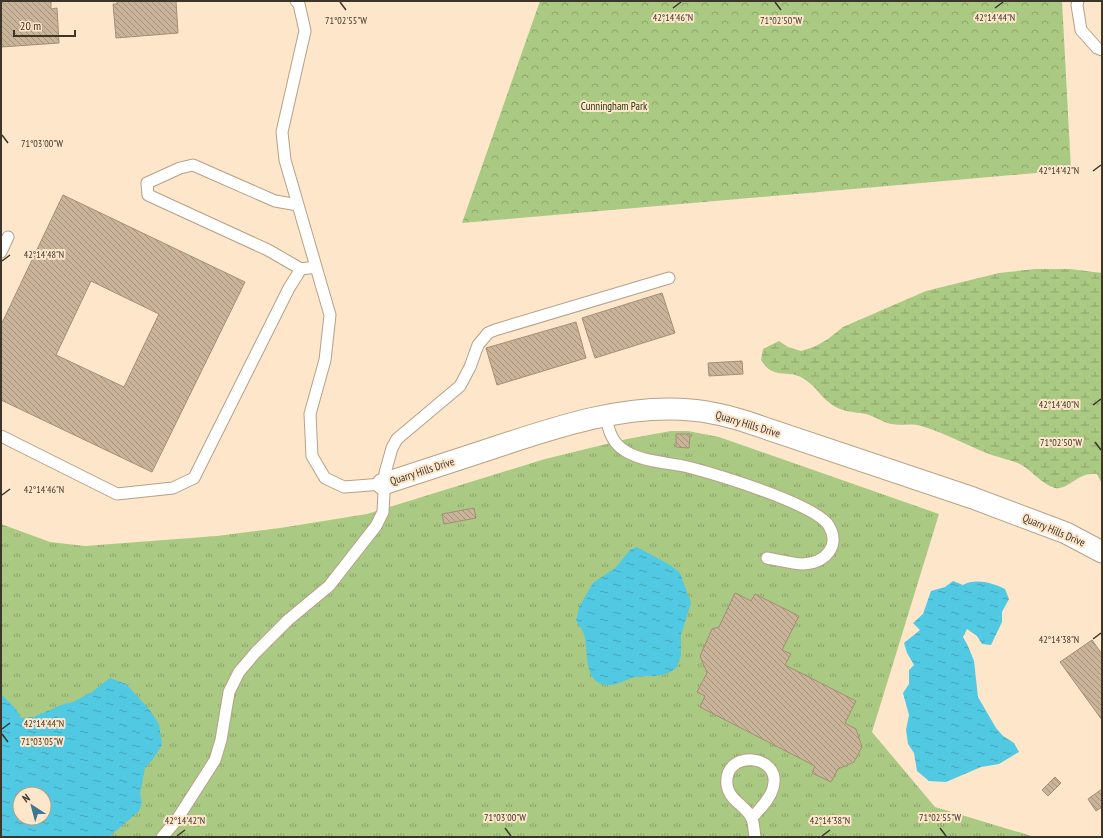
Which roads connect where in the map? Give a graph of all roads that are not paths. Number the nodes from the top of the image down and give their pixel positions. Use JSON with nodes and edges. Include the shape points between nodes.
{"nodes":[{"id":1,"x":296,"y":1,"type":"edge"},
{"id":2,"x":1078,"y":1,"type":"edge"},
{"id":3,"x":1102,"y":50,"type":"edge"},
{"id":4,"x":298,"y":205,"type":"junction"},
{"id":5,"x":8,"y":237,"type":"dead end"},
{"id":6,"x":1,"y":252,"type":"edge"},
{"id":7,"x":316,"y":267,"type":"junction"},
{"id":8,"x":301,"y":269,"type":"junction"},
{"id":9,"x":669,"y":278,"type":"dead end"},
{"id":10,"x":606,"y":416,"type":"junction"},
{"id":11,"x":1,"y":436,"type":"edge"},
{"id":12,"x":383,"y":484,"type":"junction"},
{"id":13,"x":1102,"y":552,"type":"edge"},
{"id":14,"x":767,"y":558,"type":"dead end"},
{"id":15,"x":752,"y":818,"type":"junction"},
{"id":16,"x":162,"y":837,"type":"edge"},
{"id":17,"x":755,"y":837,"type":"edge"}],
"edges":[{"from":1,"to":4,"type":"lane","via":[[299,4],[305,31],[282,132],[285,160]]},
{"from":2,"to":3,"type":"lane","via":[[1081,30]]},
{"from":4,"to":7,"type":"lane"},
{"from":4,"to":8,"type":"lane","via":[[275,201],[193,165],[147,183],[148,196],[268,250]]},
{"from":5,"to":6,"type":"lane"},
{"from":7,"to":8,"type":"lane"},
{"from":7,"to":12,"type":"lane","via":[[330,315],[325,360],[310,414],[312,456],[325,478],[344,487]]},
{"from":8,"to":11,"type":"lane","via":[[289,288],[194,478],[173,488],[117,494]]},
{"from":9,"to":12,"type":"lane","via":[[488,333],[478,344],[460,386],[398,439],[392,448]]},
{"from":10,"to":12,"type":"street","name":"Quarry Hills Drive","via":[[535,434]]},
{"from":10,"to":13,"type":"street","name":"Quarry Hills Drive","via":[[674,409],[726,416],[973,498],[1066,533]]},
{"from":10,"to":14,"type":"lane","via":[[610,434],[615,442],[634,456],[705,472],[794,502],[815,512],[828,525],[833,547],[830,553],[816,562],[803,564]]},
{"from":12,"to":16,"type":"lane","via":[[384,505],[380,519],[337,577],[321,594],[288,620],[239,672],[229,692],[215,760],[180,816]]},
{"from":15,"to":15,"type":"lane","via":[[769,797],[774,781],[767,766],[758,760],[750,759],[736,764],[730,771],[727,782],[730,794]]},
{"from":15,"to":17,"type":"lane"}]}
